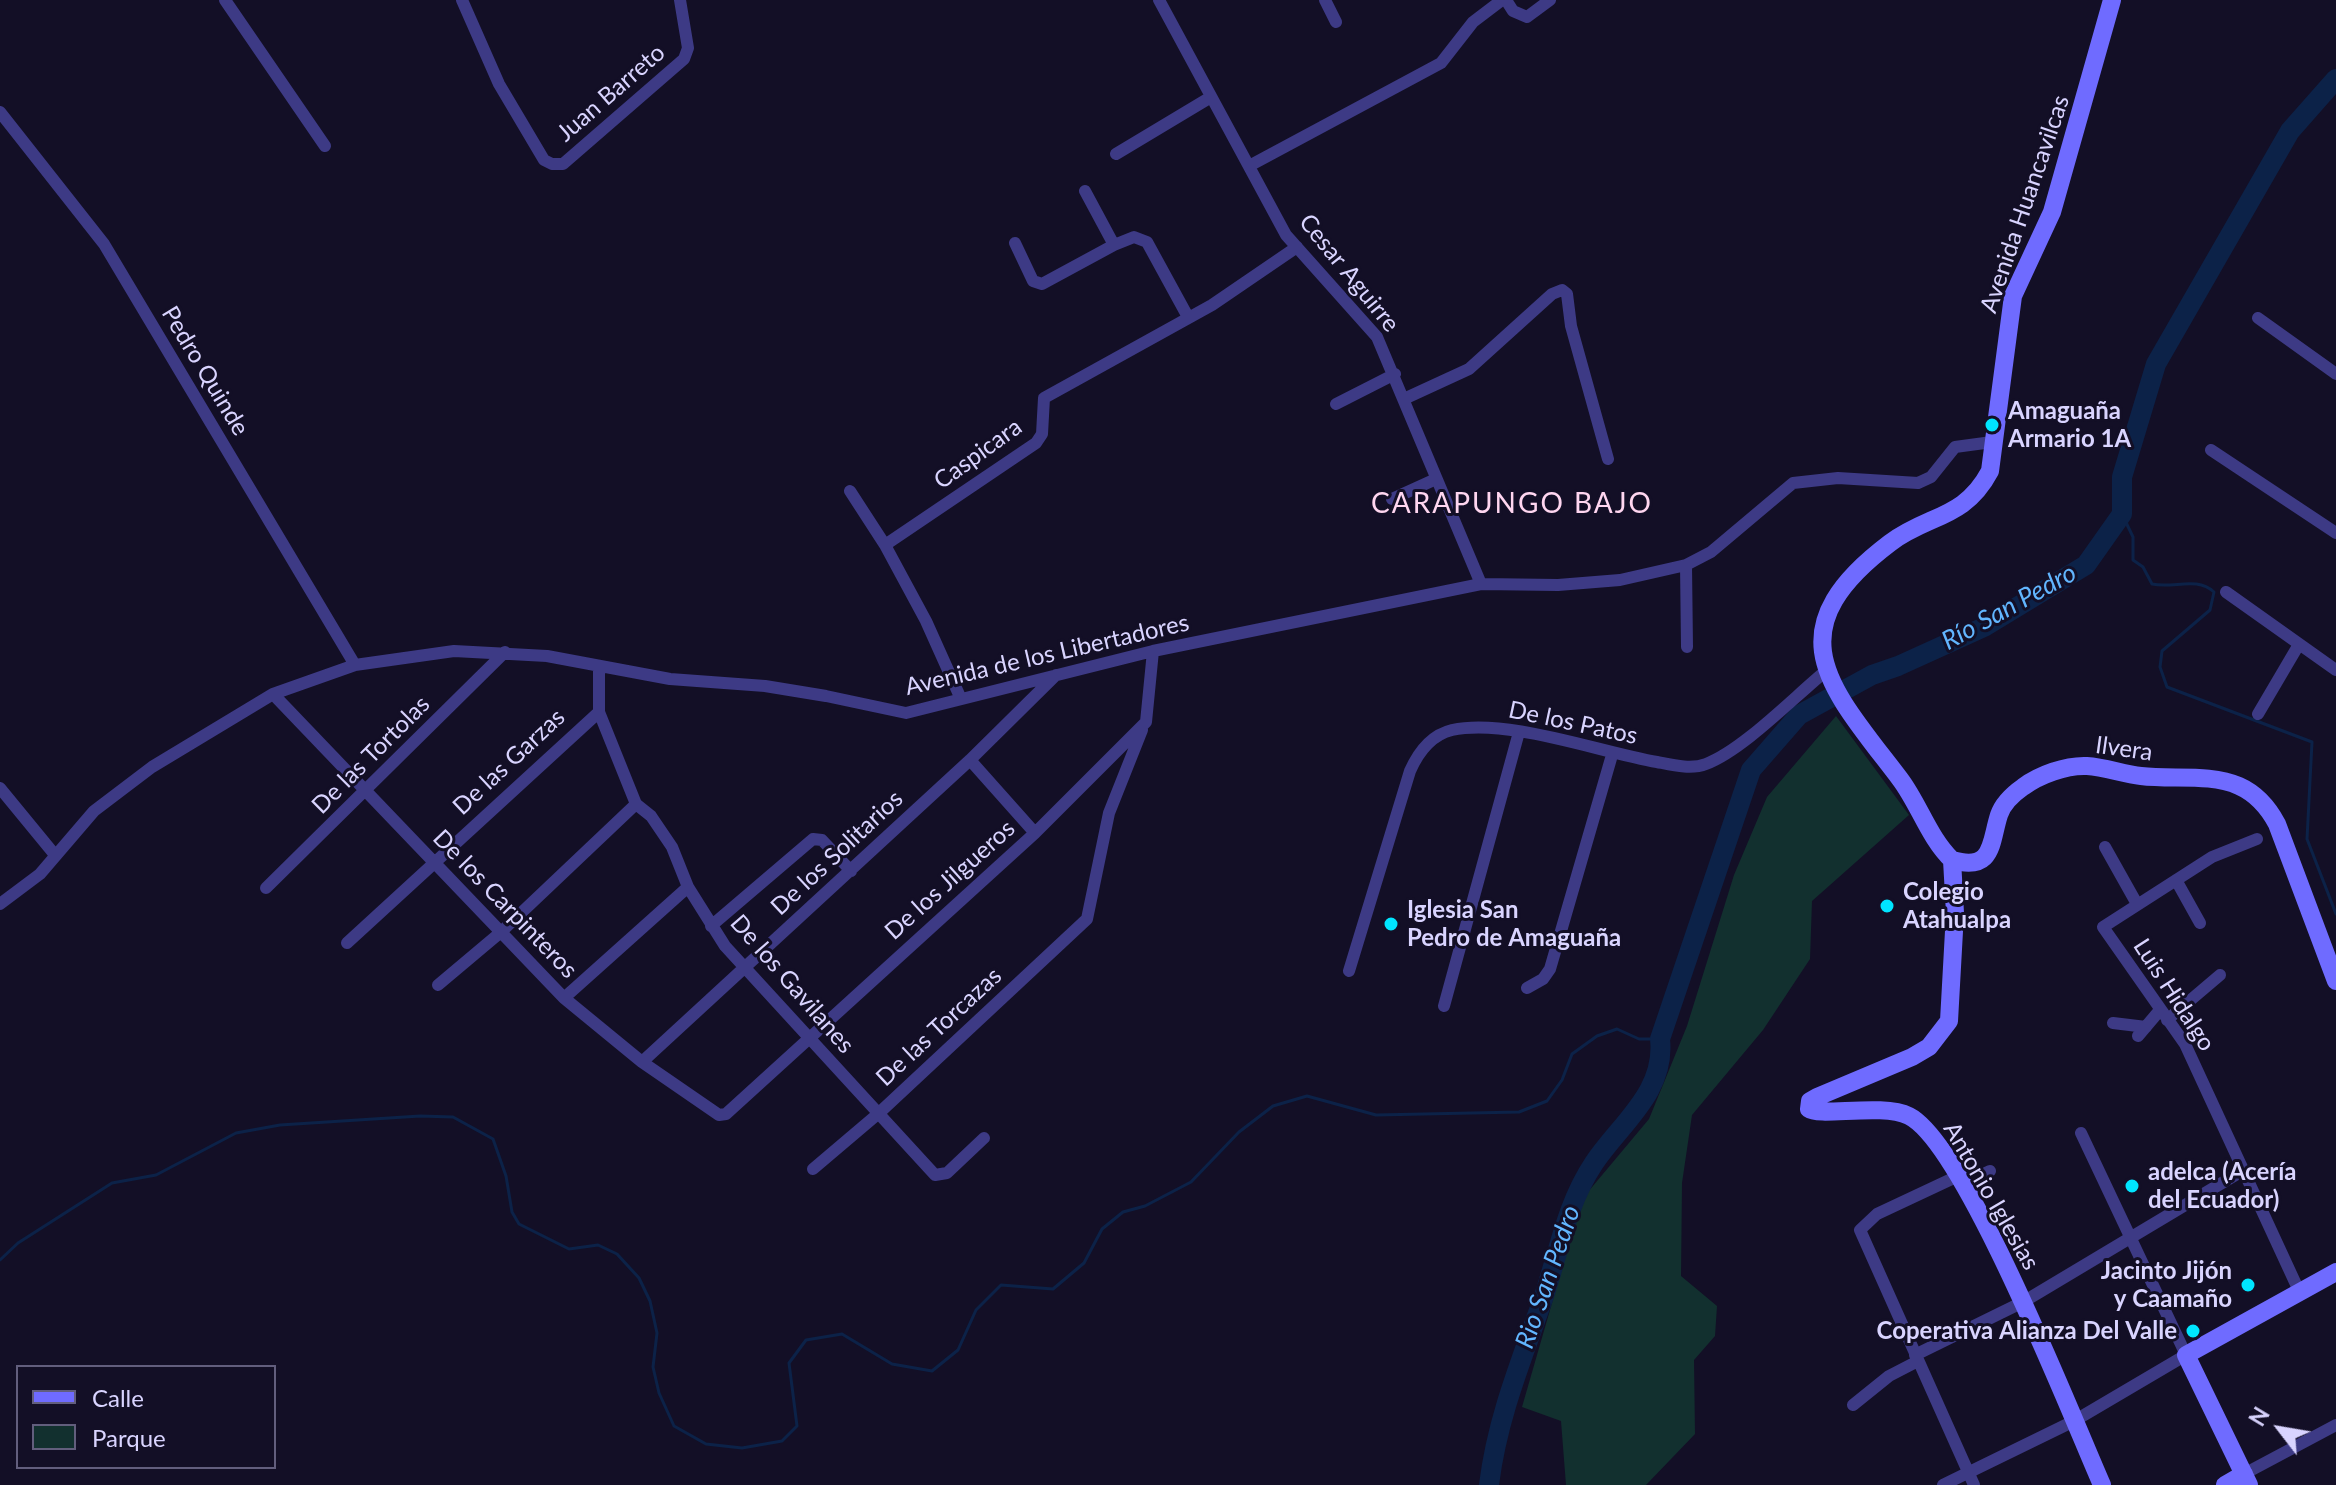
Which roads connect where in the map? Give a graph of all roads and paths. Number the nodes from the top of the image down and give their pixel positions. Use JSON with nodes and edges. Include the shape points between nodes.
{"nodes":[{"id":1,"x":225,"y":0,"type":"edge"},
{"id":2,"x":462,"y":0,"type":"edge"},
{"id":3,"x":680,"y":0,"type":"edge"},
{"id":4,"x":1159,"y":0,"type":"edge"},
{"id":5,"x":1325,"y":0,"type":"edge"},
{"id":6,"x":1504,"y":0,"type":"edge"},
{"id":7,"x":1550,"y":0,"type":"edge"},
{"id":8,"x":2112,"y":0,"type":"edge"},
{"id":9,"x":1336,"y":22,"type":"dead end"},
{"id":10,"x":1211,"y":97,"type":"junction"},
{"id":11,"x":0,"y":112,"type":"edge"},
{"id":12,"x":325,"y":146,"type":"dead end"},
{"id":13,"x":1116,"y":154,"type":"dead end"},
{"id":14,"x":1249,"y":166,"type":"junction"},
{"id":15,"x":1085,"y":191,"type":"dead end"},
{"id":16,"x":1015,"y":243,"type":"dead end"},
{"id":17,"x":1114,"y":245,"type":"junction"},
{"id":18,"x":1297,"y":247,"type":"junction"},
{"id":19,"x":1188,"y":317,"type":"junction"},
{"id":20,"x":2258,"y":318,"type":"dead end"},
{"id":21,"x":1395,"y":374,"type":"junction"},
{"id":22,"x":2336,"y":374,"type":"edge"},
{"id":23,"x":1406,"y":398,"type":"junction"},
{"id":24,"x":1336,"y":404,"type":"dead end"},
{"id":25,"x":1992,"y":442,"type":"junction"},
{"id":26,"x":2211,"y":450,"type":"dead end"},
{"id":27,"x":1608,"y":459,"type":"dead end"},
{"id":28,"x":1436,"y":479,"type":"junction"},
{"id":29,"x":850,"y":491,"type":"dead end"},
{"id":30,"x":1392,"y":499,"type":"dead end"},
{"id":31,"x":2336,"y":533,"type":"edge"},
{"id":32,"x":885,"y":545,"type":"junction"},
{"id":33,"x":1686,"y":565,"type":"junction"},
{"id":34,"x":1481,"y":584,"type":"junction"},
{"id":35,"x":2226,"y":592,"type":"dead end"},
{"id":36,"x":2298,"y":646,"type":"junction"},
{"id":37,"x":1687,"y":647,"type":"dead end"},
{"id":38,"x":1153,"y":651,"type":"junction"},
{"id":39,"x":505,"y":652,"type":"junction"},
{"id":40,"x":355,"y":665,"type":"junction"},
{"id":41,"x":599,"y":667,"type":"junction"},
{"id":42,"x":2336,"y":670,"type":"edge"},
{"id":43,"x":1058,"y":673,"type":"junction"},
{"id":44,"x":1829,"y":676,"type":"junction"},
{"id":45,"x":273,"y":694,"type":"junction"},
{"id":46,"x":961,"y":699,"type":"junction"},
{"id":47,"x":599,"y":712,"type":"junction"},
{"id":48,"x":2258,"y":714,"type":"dead end"},
{"id":49,"x":1146,"y":722,"type":"junction"},
{"id":50,"x":1519,"y":732,"type":"junction"},
{"id":51,"x":1612,"y":755,"type":"junction"},
{"id":52,"x":970,"y":760,"type":"junction"},
{"id":53,"x":0,"y":788,"type":"edge"},
{"id":54,"x":367,"y":791,"type":"junction"},
{"id":55,"x":636,"y":804,"type":"junction"},
{"id":56,"x":1035,"y":833,"type":"junction"},
{"id":57,"x":2257,"y":839,"type":"dead end"},
{"id":58,"x":2105,"y":847,"type":"dead end"},
{"id":59,"x":55,"y":855,"type":"junction"},
{"id":60,"x":1952,"y":860,"type":"junction"},
{"id":61,"x":434,"y":862,"type":"junction"},
{"id":62,"x":851,"y":871,"type":"junction"},
{"id":63,"x":2176,"y":880,"type":"junction"},
{"id":64,"x":688,"y":887,"type":"junction"},
{"id":65,"x":266,"y":888,"type":"dead end"},
{"id":66,"x":0,"y":904,"type":"edge"},
{"id":67,"x":2137,"y":904,"type":"junction"},
{"id":68,"x":2200,"y":923,"type":"dead end"},
{"id":69,"x":711,"y":926,"type":"junction"},
{"id":70,"x":501,"y":932,"type":"junction"},
{"id":71,"x":347,"y":943,"type":"dead end"},
{"id":72,"x":745,"y":969,"type":"junction"},
{"id":73,"x":1349,"y":971,"type":"dead end"},
{"id":74,"x":2220,"y":975,"type":"dead end"},
{"id":75,"x":2336,"y":981,"type":"edge"},
{"id":76,"x":438,"y":985,"type":"dead end"},
{"id":77,"x":1527,"y":988,"type":"dead end"},
{"id":78,"x":564,"y":998,"type":"junction"},
{"id":79,"x":1444,"y":1006,"type":"dead end"},
{"id":80,"x":2164,"y":1015,"type":"junction"},
{"id":81,"x":2113,"y":1023,"type":"dead end"},
{"id":82,"x":808,"y":1037,"type":"junction"},
{"id":83,"x":642,"y":1062,"type":"junction"},
{"id":84,"x":879,"y":1113,"type":"junction"},
{"id":85,"x":726,"y":1114,"type":"joint"},
{"id":86,"x":2081,"y":1133,"type":"dead end"},
{"id":87,"x":984,"y":1138,"type":"dead end"},
{"id":88,"x":813,"y":1169,"type":"dead end"},
{"id":89,"x":1990,"y":1171,"type":"dead end"},
{"id":90,"x":2242,"y":1171,"type":"junction"},
{"id":91,"x":1960,"y":1180,"type":"junction"},
{"id":92,"x":2129,"y":1241,"type":"junction"},
{"id":93,"x":2336,"y":1272,"type":"edge"},
{"id":94,"x":2300,"y":1293,"type":"junction"},
{"id":95,"x":2023,"y":1302,"type":"junction"},
{"id":96,"x":2186,"y":1355,"type":"junction"},
{"id":97,"x":1917,"y":1358,"type":"junction"},
{"id":98,"x":1853,"y":1405,"type":"dead end"},
{"id":99,"x":2074,"y":1421,"type":"junction"},
{"id":100,"x":2336,"y":1425,"type":"edge"},
{"id":101,"x":1969,"y":1472,"type":"junction"},
{"id":102,"x":2247,"y":1480,"type":"edge"},
{"id":103,"x":1943,"y":1485,"type":"edge"},
{"id":104,"x":1974,"y":1485,"type":"edge"},
{"id":105,"x":2102,"y":1485,"type":"edge"},
{"id":106,"x":2225,"y":1485,"type":"edge"}],
"edges":[{"from":1,"to":12,"type":"street"},
{"from":2,"to":3,"type":"street","name":"Juan Barreto","via":[[499,84],[544,160],[563,164],[684,59],[688,48]]},
{"from":4,"to":10,"type":"street","name":"Cesar Aguirre"},
{"from":5,"to":9,"type":"street"},
{"from":6,"to":7,"type":"street","via":[[1527,17]]},
{"from":6,"to":14,"type":"street","via":[[1473,22],[1441,63]]},
{"from":8,"to":25,"type":"street","name":"Avenida Huancavilcas","via":[[2052,212],[2013,296]]},
{"from":10,"to":13,"type":"street"},
{"from":10,"to":14,"type":"street","name":"Cesar Aguirre"},
{"from":11,"to":40,"type":"street","name":"Pedro Quinde","via":[[104,244]]},
{"from":14,"to":18,"type":"street","name":"Cesar Aguirre"},
{"from":15,"to":17,"type":"street"},
{"from":16,"to":17,"type":"street","via":[[1037,284]]},
{"from":17,"to":19,"type":"street","via":[[1134,237],[1147,242]]},
{"from":18,"to":19,"type":"street","name":"Caspicara"},
{"from":18,"to":21,"type":"street","name":"Cesar Aguirre","via":[[1377,337]]},
{"from":19,"to":32,"type":"street","name":"Caspicara","via":[[1044,398],[1042,434],[1036,443]]},
{"from":20,"to":22,"type":"street"},
{"from":21,"to":23,"type":"street","name":"Cesar Aguirre"},
{"from":21,"to":24,"type":"street"},
{"from":23,"to":27,"type":"street","via":[[1469,369],[1562,290]]},
{"from":23,"to":28,"type":"street","name":"Cesar Aguirre"},
{"from":25,"to":33,"type":"street","name":"Avenida de los Libertadores","via":[[1955,447],[1931,477],[1918,483],[1838,478],[1793,483],[1711,552]]},
{"from":25,"to":44,"type":"street","name":"Avenida Huancavilcas","via":[[1990,471],[1979,492],[1891,542],[1835,597],[1820,638]]},
{"from":26,"to":31,"type":"street"},
{"from":28,"to":30,"type":"street"},
{"from":28,"to":34,"type":"street","name":"Cesar Aguirre"},
{"from":29,"to":32,"type":"street"},
{"from":32,"to":46,"type":"street"},
{"from":33,"to":34,"type":"street","name":"Avenida de los Libertadores","via":[[1620,580]]},
{"from":33,"to":37,"type":"street"},
{"from":34,"to":38,"type":"street","name":"Avenida de los Libertadores"},
{"from":35,"to":36,"type":"street"},
{"from":36,"to":42,"type":"street"},
{"from":36,"to":48,"type":"street"},
{"from":38,"to":43,"type":"street","name":"Avenida de los Libertadores"},
{"from":38,"to":49,"type":"street"},
{"from":39,"to":40,"type":"street","name":"Avenida de los Libertadores","via":[[454,651]]},
{"from":39,"to":41,"type":"street","name":"Avenida de los Libertadores"},
{"from":39,"to":54,"type":"street","name":"De las Tortolas"},
{"from":40,"to":45,"type":"street","name":"Avenida de los Libertadores"},
{"from":41,"to":46,"type":"street","name":"Avenida de los Libertadores","via":[[765,686],[906,713]]},
{"from":41,"to":47,"type":"street","name":"De las Garzas"},
{"from":43,"to":46,"type":"street","name":"Avenida de los Libertadores"},
{"from":43,"to":52,"type":"street","name":"De los Solitarios"},
{"from":44,"to":51,"type":"street","name":"De los Patos","via":[[1705,765]]},
{"from":44,"to":60,"type":"street","name":"Avenida Huancavilcas","via":[[1853,721],[1902,782]]},
{"from":45,"to":54,"type":"street","name":"De los Carpinteros"},
{"from":45,"to":59,"type":"street","name":"Avenida de los Libertadores","via":[[121,790]]},
{"from":47,"to":55,"type":"street","name":"De los Gavilanes"},
{"from":47,"to":61,"type":"street","name":"De las Garzas"},
{"from":49,"to":56,"type":"street","name":"De los Jilgueros"},
{"from":49,"to":84,"type":"street","name":"De las Torcazas","via":[[1109,813],[1087,919]]},
{"from":50,"to":51,"type":"street","name":"De los Patos"},
{"from":50,"to":73,"type":"street","name":"De los Patos","via":[[1450,730],[1418,753]]},
{"from":50,"to":79,"type":"street"},
{"from":51,"to":77,"type":"street","via":[[1550,969]]},
{"from":52,"to":56,"type":"street"},
{"from":52,"to":62,"type":"street","name":"De los Solitarios"},
{"from":53,"to":59,"type":"street"},
{"from":54,"to":61,"type":"street","name":"De los Carpinteros"},
{"from":54,"to":65,"type":"street","name":"De las Tortolas"},
{"from":55,"to":64,"type":"street","name":"De los Gavilanes","via":[[672,847]]},
{"from":55,"to":70,"type":"street"},
{"from":56,"to":82,"type":"street","name":"De los Jilgueros"},
{"from":57,"to":63,"type":"street","name":"Luis Hidalgo","via":[[2212,857]]},
{"from":58,"to":67,"type":"street"},
{"from":59,"to":66,"type":"street","name":"Avenida de los Libertadores","via":[[40,874]]},
{"from":60,"to":75,"type":"street","name":"Ilvera","via":[[1980,860],[1991,849],[2008,799],[2054,772],[2085,766],[2239,786],[2269,808],[2277,824]]},
{"from":60,"to":91,"type":"street","name":"Antonio Iglesias","via":[[1949,1021],[1929,1047],[1808,1105],[1815,1113],[1852,1108],[1909,1116],[1924,1126]]},
{"from":61,"to":70,"type":"street","name":"De los Carpinteros"},
{"from":61,"to":71,"type":"street","name":"De las Garzas"},
{"from":62,"to":69,"type":"street","via":[[822,840],[813,839]]},
{"from":62,"to":72,"type":"street","name":"De los Solitarios"},
{"from":63,"to":67,"type":"street","name":"Luis Hidalgo"},
{"from":63,"to":68,"type":"street"},
{"from":64,"to":69,"type":"street","name":"De los Gavilanes"},
{"from":64,"to":78,"type":"street"},
{"from":67,"to":80,"type":"street","name":"Luis Hidalgo","via":[[2103,927]]},
{"from":69,"to":72,"type":"street","name":"De los Gavilanes"},
{"from":70,"to":76,"type":"street"},
{"from":70,"to":78,"type":"street","name":"De los Carpinteros"},
{"from":72,"to":82,"type":"street","name":"De los Gavilanes"},
{"from":72,"to":83,"type":"street","name":"De los Solitarios"},
{"from":74,"to":80,"type":"street"},
{"from":78,"to":83,"type":"street","name":"De los Carpinteros"},
{"from":80,"to":81,"type":"street","via":[[2142,1032]]},
{"from":80,"to":90,"type":"street","name":"Luis Hidalgo","via":[[2185,1044]]},
{"from":82,"to":84,"type":"street","name":"De los Gavilanes"},
{"from":82,"to":85,"type":"street","name":"De los Jilgueros"},
{"from":83,"to":85,"type":"street","name":"De los Carpinteros","via":[[713,1112]]},
{"from":84,"to":87,"type":"street","name":"De los Gavilanes","via":[[935,1175],[942,1176]]},
{"from":84,"to":88,"type":"street","name":"De las Torcazas"},
{"from":86,"to":92,"type":"street"},
{"from":89,"to":91,"type":"street"},
{"from":90,"to":92,"type":"street"},
{"from":90,"to":94,"type":"street","name":"Luis Hidalgo"},
{"from":91,"to":95,"type":"street","name":"Antonio Iglesias"},
{"from":91,"to":97,"type":"street","via":[[1877,1214],[1860,1230]]},
{"from":92,"to":95,"type":"street"},
{"from":92,"to":96,"type":"street"},
{"from":93,"to":94,"type":"street"},
{"from":94,"to":96,"type":"street"},
{"from":95,"to":97,"type":"street"},
{"from":95,"to":99,"type":"street","name":"Antonio Iglesias"},
{"from":96,"to":99,"type":"street"},
{"from":96,"to":102,"type":"street"},
{"from":97,"to":98,"type":"street"},
{"from":97,"to":101,"type":"street"},
{"from":99,"to":101,"type":"street"},
{"from":99,"to":105,"type":"street","name":"Antonio Iglesias"},
{"from":100,"to":102,"type":"street"},
{"from":101,"to":103,"type":"street"},
{"from":101,"to":104,"type":"street"},
{"from":102,"to":106,"type":"street"}]}
